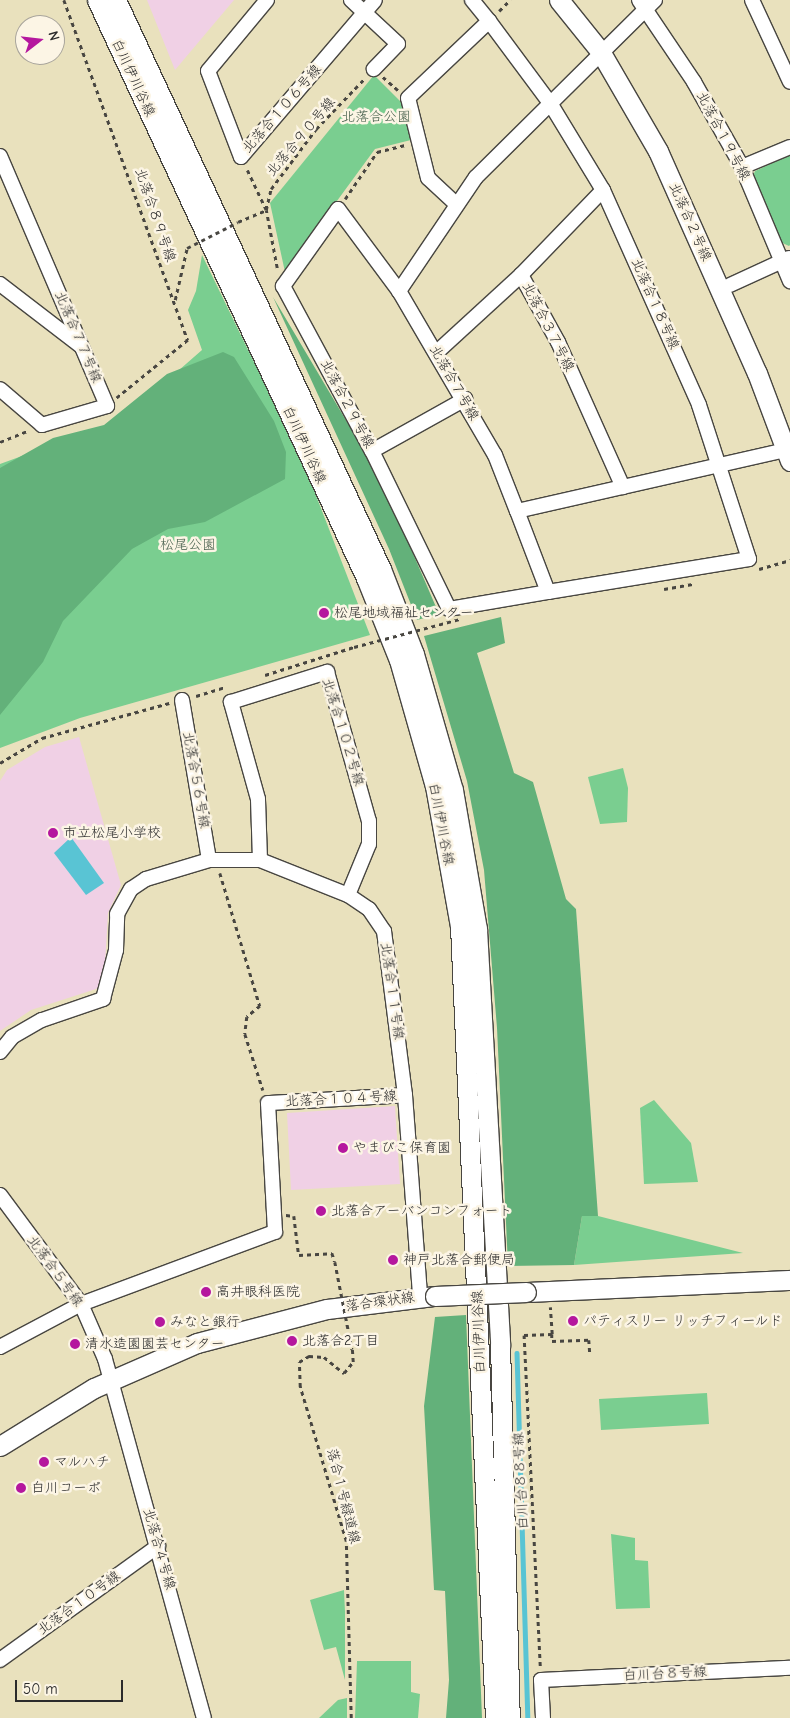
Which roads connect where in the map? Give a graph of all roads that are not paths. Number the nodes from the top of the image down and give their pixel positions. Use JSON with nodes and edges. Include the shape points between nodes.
{"nodes":[{"id":1,"x":97,"y":0,"type":"edge"},
{"id":2,"x":116,"y":0,"type":"edge"},
{"id":3,"x":267,"y":0,"type":"edge"},
{"id":4,"x":351,"y":0,"type":"edge"},
{"id":5,"x":375,"y":0,"type":"edge"},
{"id":6,"x":472,"y":0,"type":"edge"},
{"id":7,"x":559,"y":0,"type":"edge"},
{"id":8,"x":752,"y":0,"type":"edge"},
{"id":9,"x":647,"y":3,"type":"edge"},
{"id":10,"x":366,"y":12,"type":"junction"},
{"id":11,"x":489,"y":21,"type":"junction"},
{"id":12,"x":600,"y":51,"type":"junction"},
{"id":13,"x":374,"y":69,"type":"road end"},
{"id":14,"x":790,"y":82,"type":"edge"},
{"id":15,"x":550,"y":103,"type":"junction"},
{"id":16,"x":790,"y":147,"type":"edge"},
{"id":17,"x":0,"y":156,"type":"edge"},
{"id":18,"x":742,"y":168,"type":"junction"},
{"id":19,"x":603,"y":190,"type":"junction"},
{"id":20,"x":456,"y":204,"type":"junction"},
{"id":21,"x":786,"y":259,"type":"edge"},
{"id":22,"x":521,"y":275,"type":"junction"},
{"id":23,"x":790,"y":281,"type":"edge"},
{"id":24,"x":0,"y":284,"type":"edge"},
{"id":25,"x":730,"y":285,"type":"dead end"},
{"id":26,"x":399,"y":291,"type":"junction"},
{"id":27,"x":82,"y":347,"type":"junction"},
{"id":28,"x":437,"y":352,"type":"junction"},
{"id":29,"x":0,"y":389,"type":"edge"},
{"id":30,"x":465,"y":399,"type":"junction"},
{"id":31,"x":372,"y":451,"type":"junction"},
{"id":32,"x":789,"y":453,"type":"edge"},
{"id":33,"x":722,"y":464,"type":"junction"},
{"id":34,"x":623,"y":487,"type":"junction"},
{"id":35,"x":517,"y":511,"type":"junction"},
{"id":36,"x":548,"y":592,"type":"junction"},
{"id":37,"x":182,"y":700,"type":"dead end"},
{"id":38,"x":209,"y":860,"type":"junction"},
{"id":39,"x":260,"y":860,"type":"junction"},
{"id":40,"x":348,"y":895,"type":"junction"},
{"id":41,"x":0,"y":1052,"type":"edge"},
{"id":42,"x":405,"y":1095,"type":"junction"},
{"id":43,"x":0,"y":1195,"type":"edge"},
{"id":44,"x":5,"y":1214,"type":"edge"},
{"id":45,"x":790,"y":1280,"type":"edge"},
{"id":46,"x":427,"y":1296,"type":"junction"},
{"id":47,"x":81,"y":1304,"type":"junction"},
{"id":48,"x":0,"y":1347,"type":"edge"},
{"id":49,"x":112,"y":1380,"type":"junction"},
{"id":50,"x":0,"y":1446,"type":"edge"},
{"id":51,"x":158,"y":1546,"type":"junction"},
{"id":52,"x":0,"y":1660,"type":"edge"},
{"id":53,"x":790,"y":1668,"type":"edge"},
{"id":54,"x":204,"y":1718,"type":"edge"},
{"id":55,"x":495,"y":1718,"type":"edge"},
{"id":56,"x":510,"y":1718,"type":"edge"},
{"id":57,"x":543,"y":1718,"type":"edge"}],
"edges":[{"from":1,"to":55,"type":"street","name":"白川伊川谷線","via":[[366,578],[399,660],[435,786],[460,926]]},
{"from":2,"to":56,"type":"street","name":"白川伊川谷線","via":[[381,569],[414,654],[453,790],[478,939],[500,1344]]},
{"from":3,"to":10,"type":"street","name":"北落合１０６号線","via":[[208,70],[241,157]]},
{"from":4,"to":10,"type":"street"},
{"from":5,"to":10,"type":"street","name":"北落合１０６号線"},
{"from":6,"to":11,"type":"street","name":"北落合１８号線"},
{"from":7,"to":12,"type":"street","name":"北落合２号線"},
{"from":8,"to":14,"type":"street"},
{"from":9,"to":12,"type":"street"},
{"from":9,"to":18,"type":"street","name":"北落合１９号線"},
{"from":10,"to":13,"type":"street","via":[[398,44]]},
{"from":11,"to":15,"type":"street","name":"北落合１８号線"},
{"from":11,"to":20,"type":"street","via":[[408,98],[428,178]]},
{"from":12,"to":15,"type":"street"},
{"from":12,"to":32,"type":"street","name":"北落合２号線","via":[[658,151]]},
{"from":15,"to":19,"type":"street","name":"北落合１８号線"},
{"from":15,"to":20,"type":"street"},
{"from":16,"to":18,"type":"street"},
{"from":17,"to":27,"type":"street","name":"北落合７７号線"},
{"from":18,"to":21,"type":"street","name":"北落合１９号線"},
{"from":19,"to":22,"type":"street","name":"北落合３７号線"},
{"from":19,"to":33,"type":"street","name":"北落合１８号線"},
{"from":20,"to":26,"type":"street"},
{"from":21,"to":23,"type":"street","name":"北落合１９号線"},
{"from":21,"to":25,"type":"street"},
{"from":22,"to":28,"type":"street"},
{"from":22,"to":34,"type":"street","name":"北落合３７号線","via":[[558,342]]},
{"from":24,"to":27,"type":"street"},
{"from":26,"to":28,"type":"street","name":"北落合７号線"},
{"from":26,"to":31,"type":"street","name":"北落合２９号線","via":[[338,209],[283,286]]},
{"from":27,"to":29,"type":"street","name":"北落合７７号線","via":[[107,406],[42,425]]},
{"from":28,"to":30,"type":"street","name":"北落合７号線"},
{"from":30,"to":31,"type":"street"},
{"from":30,"to":35,"type":"street","name":"北落合７号線","via":[[495,455]]},
{"from":31,"to":36,"type":"street","name":"北落合２９号線","via":[[449,609]]},
{"from":32,"to":33,"type":"street"},
{"from":33,"to":34,"type":"street"},
{"from":33,"to":36,"type":"street","name":"北落合１８号線","via":[[749,559]]},
{"from":34,"to":35,"type":"street"},
{"from":35,"to":36,"type":"street"},
{"from":37,"to":38,"type":"street","name":"北落合５６号線"},
{"from":38,"to":39,"type":"street","name":"北落合１１号線"},
{"from":38,"to":41,"type":"street","name":"北落合１１号線","via":[[146,879],[131,889],[117,914],[116,950],[103,999],[42,1020],[12,1037]]},
{"from":39,"to":40,"type":"street","name":"北落合１１号線"},
{"from":39,"to":40,"type":"street","name":"北落合１０２号線","via":[[258,799],[232,702],[327,672],[369,821],[370,844]]},
{"from":40,"to":42,"type":"street","name":"北落合１１号線","via":[[369,909],[384,931]]},
{"from":42,"to":46,"type":"street","name":"北落合１１号線"},
{"from":42,"to":47,"type":"street","name":"北落合１０４号線","via":[[268,1103],[275,1232]]},
{"from":43,"to":44,"type":"street","name":"北落合５号線"},
{"from":44,"to":47,"type":"street","name":"北落合５号線"},
{"from":45,"to":46,"type":"street","name":"落合環状線","bridge":true},
{"from":46,"to":49,"type":"street","name":"落合環状線","via":[[258,1325],[197,1343]]},
{"from":47,"to":48,"type":"street"},
{"from":47,"to":49,"type":"street","name":"北落合５号線"},
{"from":49,"to":50,"type":"street","name":"落合環状線"},
{"from":49,"to":51,"type":"street","name":"北落合４号線"},
{"from":51,"to":52,"type":"street","name":"北落合１０号線"},
{"from":51,"to":54,"type":"street","name":"北落合４号線"},
{"from":53,"to":57,"type":"street","name":"白川台８号線","via":[[541,1680]]}]}
